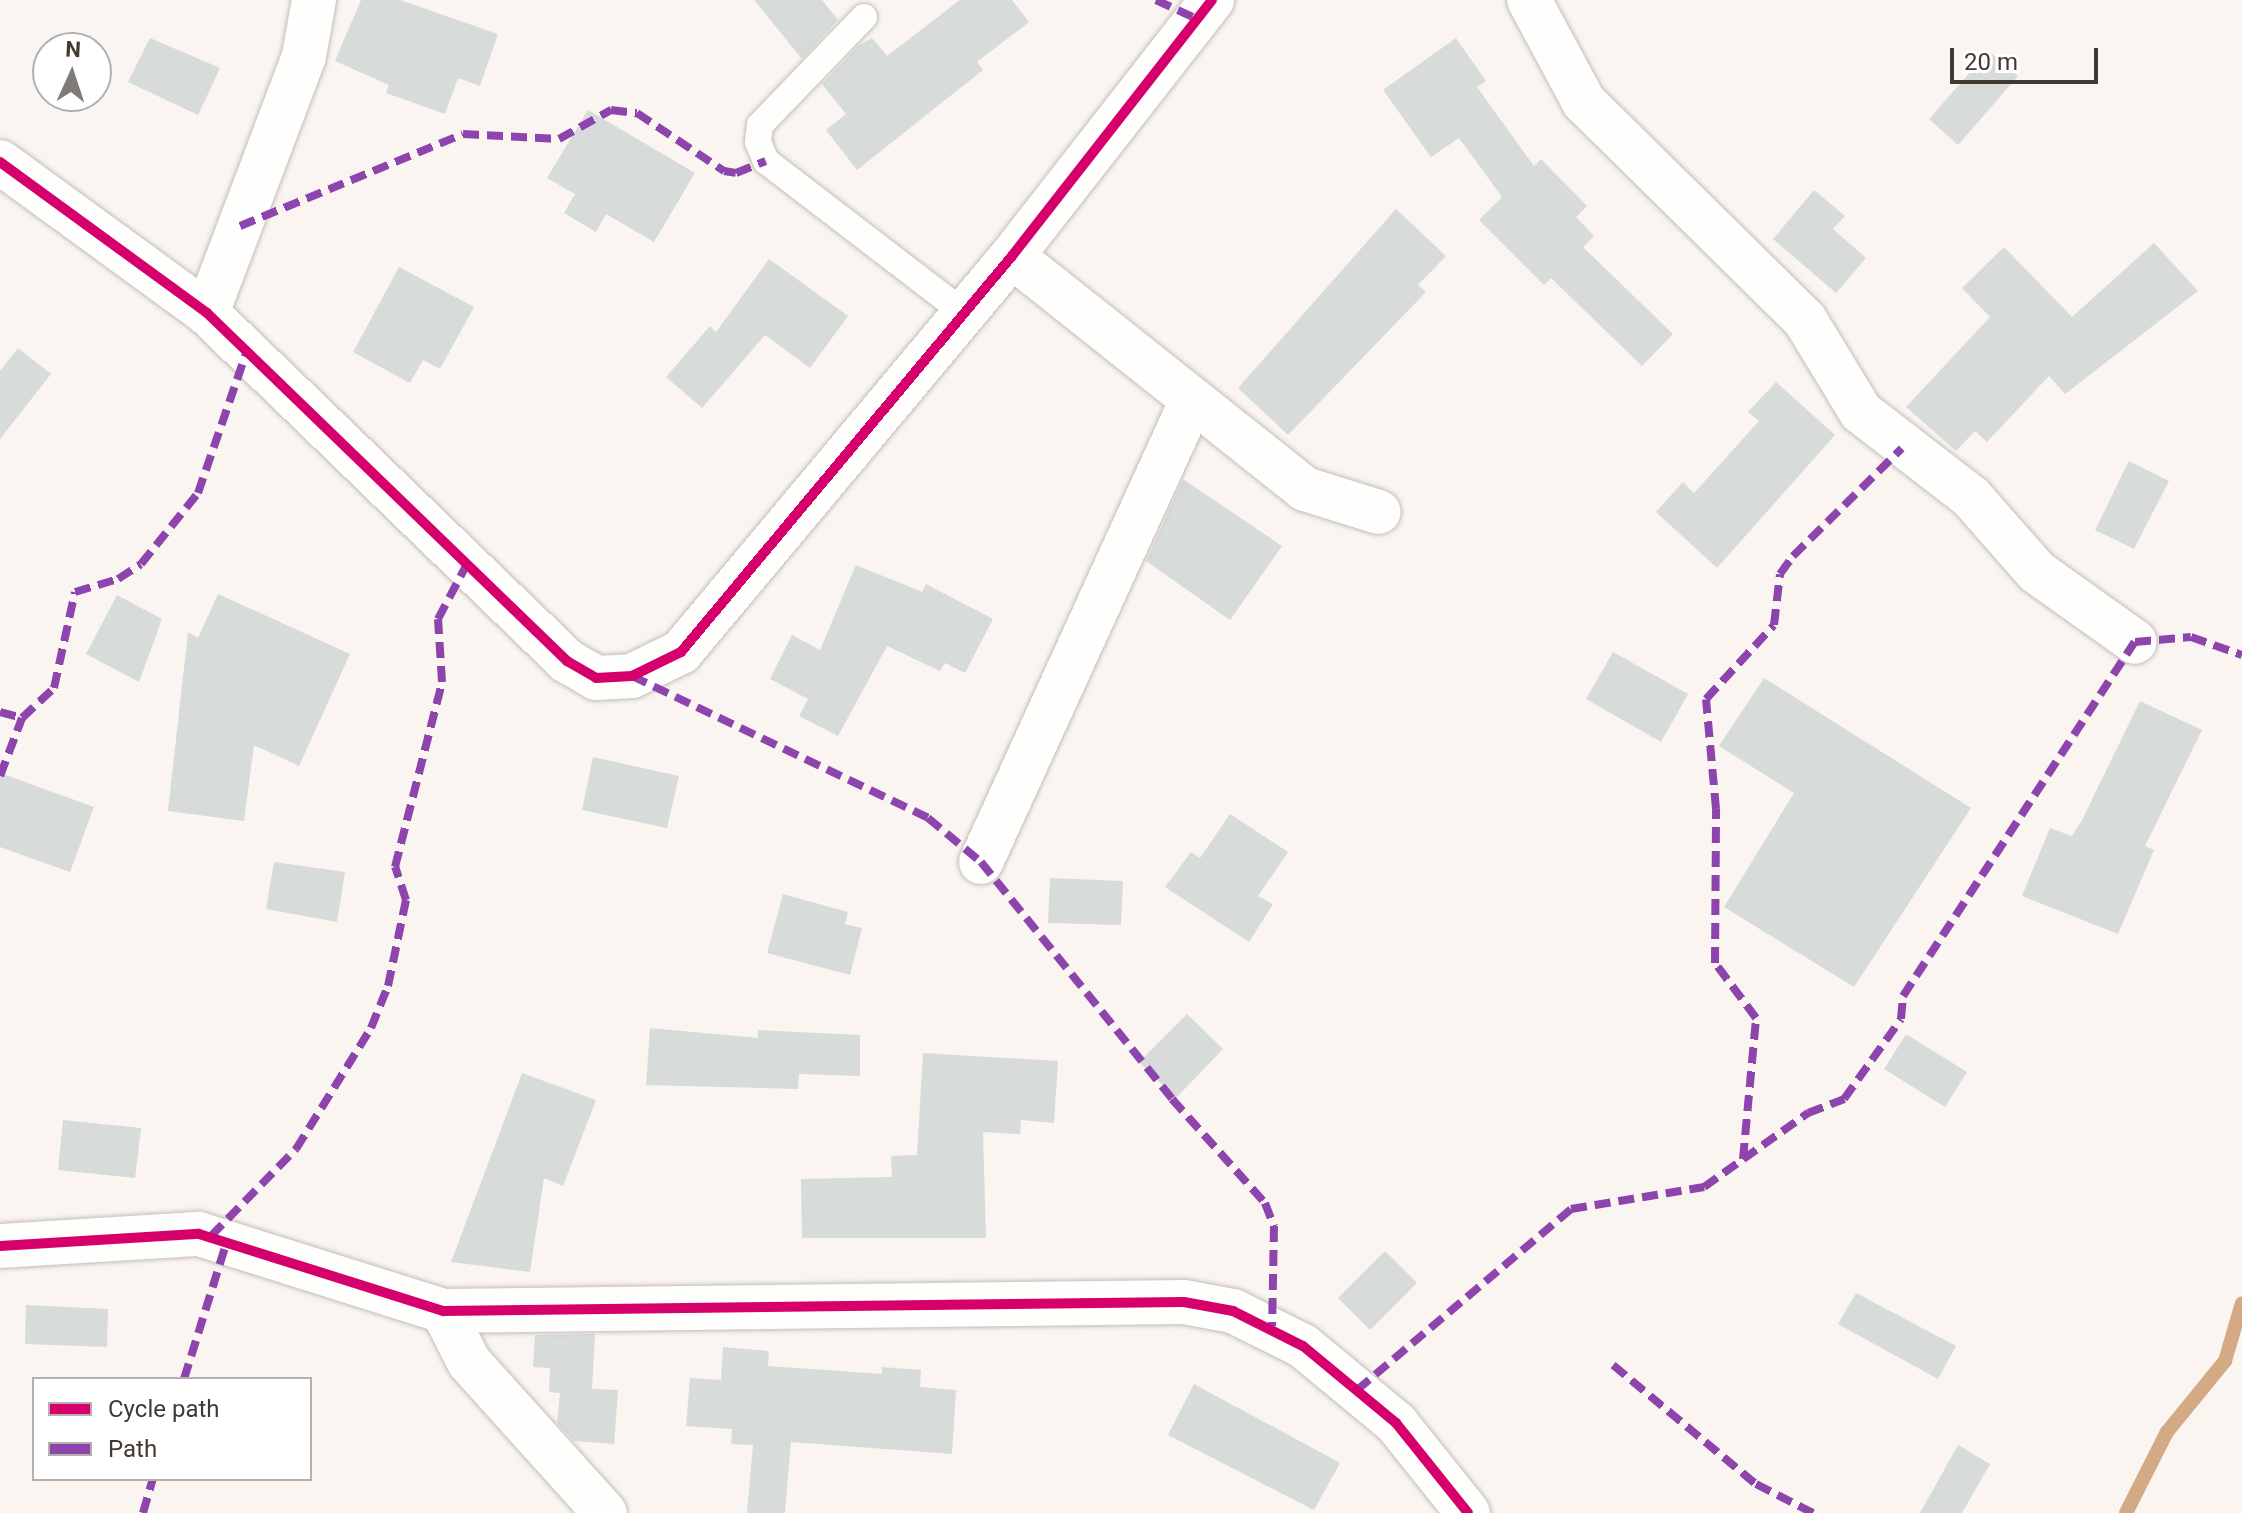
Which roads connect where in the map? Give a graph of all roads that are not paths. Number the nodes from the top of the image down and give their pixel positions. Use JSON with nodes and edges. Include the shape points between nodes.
{"nodes":[{"id":1,"x":314,"y":0,"type":"edge"},
{"id":2,"x":1212,"y":0,"type":"edge"},
{"id":3,"x":1529,"y":0,"type":"edge"},
{"id":4,"x":864,"y":17,"type":"dead end"},
{"id":5,"x":0,"y":162,"type":"edge"},
{"id":6,"x":1012,"y":256,"type":"junction"},
{"id":7,"x":963,"y":312,"type":"junction"},
{"id":8,"x":207,"y":313,"type":"junction"},
{"id":9,"x":1192,"y":400,"type":"junction"},
{"id":10,"x":1379,"y":512,"type":"dead end"},
{"id":11,"x":2135,"y":642,"type":"dead end"},
{"id":12,"x":981,"y":862,"type":"dead end"},
{"id":13,"x":0,"y":1246,"type":"edge"},
{"id":14,"x":443,"y":1311,"type":"junction"},
{"id":15,"x":605,"y":1513,"type":"edge"},
{"id":16,"x":1468,"y":1513,"type":"edge"}],
"edges":[{"from":1,"to":8,"type":"street","via":[[304,56]]},
{"from":2,"to":6,"type":"street"},
{"from":3,"to":11,"type":"street","via":[[1584,102],[1805,320],[1861,412],[1971,497],[2037,572]]},
{"from":4,"to":7,"type":"lane","via":[[760,125],[758,142],[766,161]]},
{"from":5,"to":8,"type":"street"},
{"from":6,"to":7,"type":"street"},
{"from":6,"to":9,"type":"street"},
{"from":7,"to":8,"type":"street","via":[[681,652],[632,676],[596,678],[567,661]]},
{"from":9,"to":10,"type":"street","via":[[1305,489]]},
{"from":9,"to":12,"type":"street"},
{"from":13,"to":14,"type":"street","via":[[199,1234]]},
{"from":14,"to":15,"type":"street","via":[[469,1362]]},
{"from":14,"to":16,"type":"street","via":[[1184,1302],[1233,1311],[1303,1346],[1396,1423]]}]}
